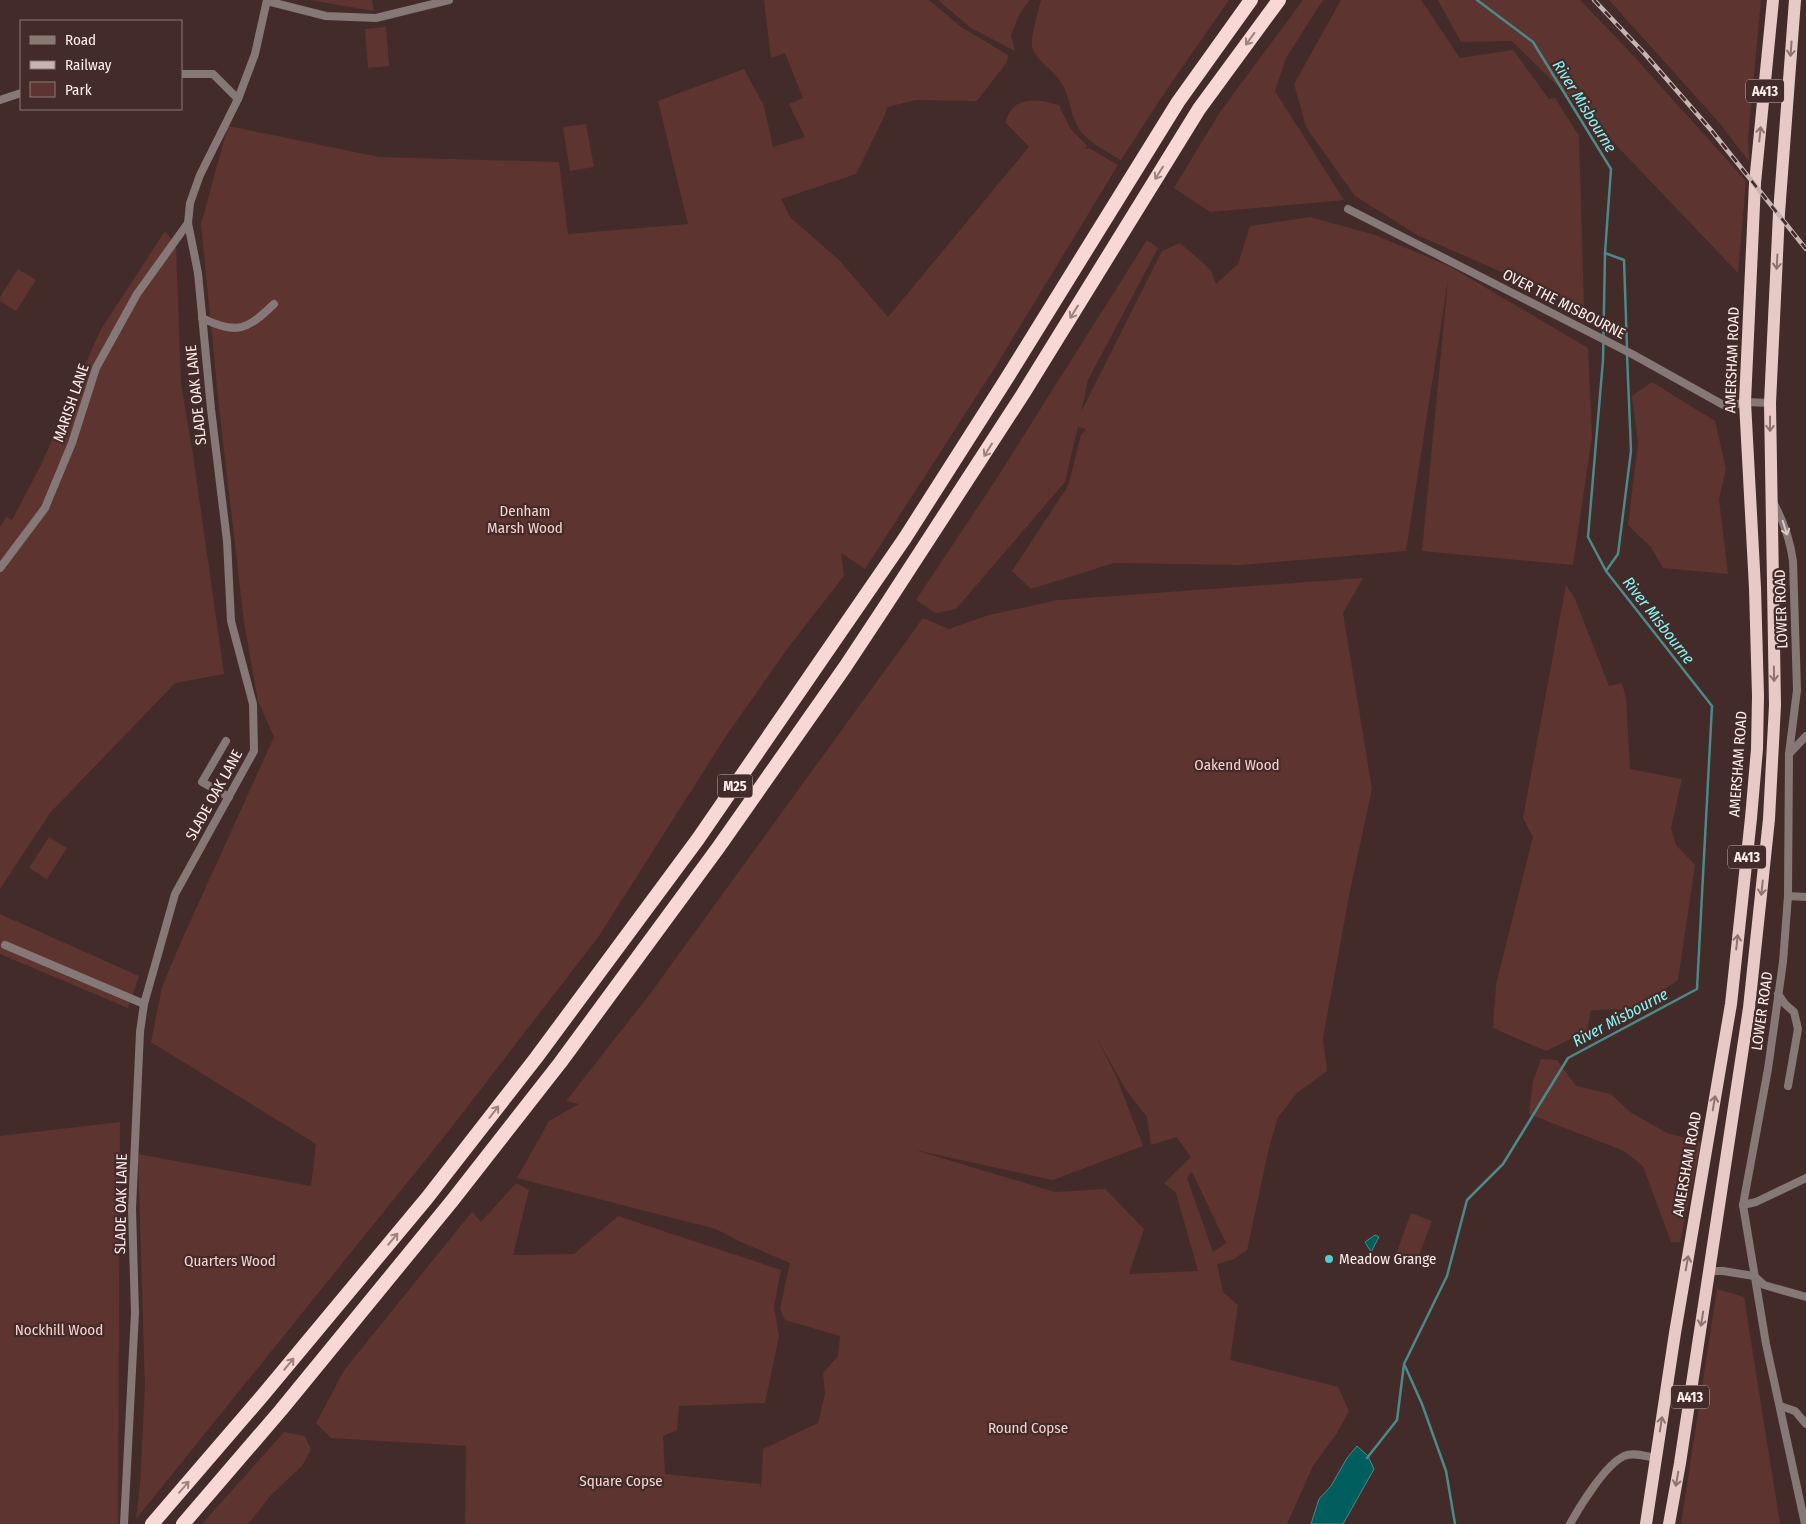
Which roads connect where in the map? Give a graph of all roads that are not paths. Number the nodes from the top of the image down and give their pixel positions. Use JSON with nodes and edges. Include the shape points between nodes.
{"nodes":[{"id":1,"x":267,"y":0,"type":"edge"},
{"id":2,"x":449,"y":0,"type":"edge"},
{"id":3,"x":1250,"y":0,"type":"edge"},
{"id":4,"x":1279,"y":0,"type":"edge"},
{"id":5,"x":1773,"y":0,"type":"edge"},
{"id":6,"x":1795,"y":0,"type":"edge"},
{"id":7,"x":1802,"y":0,"type":"edge"},
{"id":8,"x":1793,"y":25,"type":"junction"},
{"id":9,"x":182,"y":74,"type":"edge"},
{"id":10,"x":20,"y":93,"type":"edge"},
{"id":11,"x":238,"y":99,"type":"junction"},
{"id":12,"x":0,"y":100,"type":"edge"},
{"id":13,"x":1348,"y":209,"type":"dead end"},
{"id":14,"x":188,"y":222,"type":"junction"},
{"id":15,"x":274,"y":304,"type":"dead end"},
{"id":16,"x":202,"y":318,"type":"junction"},
{"id":17,"x":1745,"y":402,"type":"junction"},
{"id":18,"x":1770,"y":403,"type":"junction"},
{"id":19,"x":1770,"y":498,"type":"junction"},
{"id":20,"x":0,"y":568,"type":"edge"},
{"id":21,"x":1806,"y":736,"type":"edge"},
{"id":22,"x":226,"y":741,"type":"dead end"},
{"id":23,"x":1789,"y":754,"type":"junction"},
{"id":24,"x":229,"y":797,"type":"junction"},
{"id":25,"x":1788,"y":896,"type":"junction"},
{"id":26,"x":1806,"y":897,"type":"edge"},
{"id":27,"x":5,"y":946,"type":"dead end"},
{"id":28,"x":1778,"y":994,"type":"junction"},
{"id":29,"x":144,"y":1004,"type":"junction"},
{"id":30,"x":1788,"y":1086,"type":"dead end"},
{"id":31,"x":1806,"y":1178,"type":"edge"},
{"id":32,"x":1743,"y":1205,"type":"junction"},
{"id":33,"x":1709,"y":1271,"type":"junction"},
{"id":34,"x":1754,"y":1276,"type":"junction"},
{"id":35,"x":1806,"y":1297,"type":"edge"},
{"id":36,"x":1780,"y":1406,"type":"junction"},
{"id":37,"x":1806,"y":1424,"type":"edge"},
{"id":38,"x":1655,"y":1458,"type":"junction"},
{"id":39,"x":124,"y":1524,"type":"edge"},
{"id":40,"x":152,"y":1524,"type":"edge"},
{"id":41,"x":183,"y":1524,"type":"edge"},
{"id":42,"x":1570,"y":1524,"type":"edge"},
{"id":43,"x":1646,"y":1524,"type":"edge"},
{"id":44,"x":1669,"y":1524,"type":"edge"},
{"id":45,"x":1805,"y":1524,"type":"edge"}],
"edges":[{"from":1,"to":2,"type":"street","via":[[326,16],[376,18]]},
{"from":1,"to":11,"type":"street","name":"SLADE OAK LANE","via":[[255,54]]},
{"from":40,"to":3,"type":"highway","number":"M25","one_way":true,"via":[[428,1198],[698,839],[905,538],[1178,102]]},
{"from":4,"to":41,"type":"highway","number":"M25","one_way":true,"via":[[1200,109],[1023,394],[895,592],[718,848],[560,1063],[452,1201]]},
{"from":17,"to":5,"type":"highway","name":"AMERSHAM ROAD","number":"A413","one_way":true,"via":[[1755,183]]},
{"from":6,"to":8,"type":"highway","number":"A413"},
{"from":7,"to":8,"type":"street"},
{"from":8,"to":18,"type":"highway","number":"A413","one_way":true,"via":[[1779,213]]},
{"from":9,"to":11,"type":"street","via":[[213,74]]},
{"from":10,"to":12,"type":"street"},
{"from":11,"to":14,"type":"street","name":"SLADE OAK LANE","via":[[200,175],[190,204]]},
{"from":13,"to":17,"type":"street","name":"OVER THE MISBOURNE","via":[[1632,354],[1727,407]]},
{"from":14,"to":16,"type":"street","name":"SLADE OAK LANE","via":[[198,273]]},
{"from":14,"to":20,"type":"street","name":"MARISH LANE","via":[[137,294],[96,368],[72,443],[45,508]]},
{"from":15,"to":16,"type":"street","via":[[254,323],[238,329],[216,325]]},
{"from":16,"to":24,"type":"street","name":"SLADE OAK LANE","via":[[227,541],[231,621],[253,704],[254,751]]},
{"from":17,"to":18,"type":"street","name":"OVER THE MISBOURNE"},
{"from":38,"to":17,"type":"highway","name":"AMERSHAM ROAD","number":"A413","one_way":true,"via":[[1730,1004],[1757,749],[1755,588]]},
{"from":18,"to":19,"type":"highway","number":"A413","one_way":true},
{"from":19,"to":23,"type":"street","name":"LOWER ROAD","one_way":true,"via":[[1782,520],[1793,560],[1797,690]]},
{"from":19,"to":33,"type":"highway","number":"A413","one_way":true,"via":[[1775,705],[1770,819],[1750,1008]]},
{"from":21,"to":23,"type":"street"},
{"from":22,"to":24,"type":"street","via":[[202,782]]},
{"from":23,"to":25,"type":"street","name":"LOWER ROAD"},
{"from":24,"to":29,"type":"street","name":"SLADE OAK LANE","via":[[175,894]]},
{"from":25,"to":26,"type":"street"},
{"from":25,"to":28,"type":"street","name":"LOWER ROAD"},
{"from":27,"to":29,"type":"street"},
{"from":28,"to":30,"type":"street","via":[[1794,1012],[1798,1029]]},
{"from":28,"to":32,"type":"street","name":"LOWER ROAD"},
{"from":29,"to":39,"type":"street","name":"SLADE OAK LANE","via":[[132,1209],[135,1313]]},
{"from":31,"to":32,"type":"street"},
{"from":32,"to":34,"type":"street","name":"LOWER ROAD"},
{"from":33,"to":34,"type":"street"},
{"from":33,"to":44,"type":"highway","number":"A413","one_way":true},
{"from":34,"to":35,"type":"street","via":[[1764,1285]]},
{"from":34,"to":36,"type":"street","name":"LOWER ROAD"},
{"from":36,"to":37,"type":"street","via":[[1796,1411]]},
{"from":36,"to":45,"type":"street","name":"LOWER ROAD"},
{"from":38,"to":42,"type":"street","via":[[1637,1454],[1625,1456],[1612,1465]]},
{"from":38,"to":43,"type":"highway","name":"AMERSHAM ROAD","number":"A413"}]}
